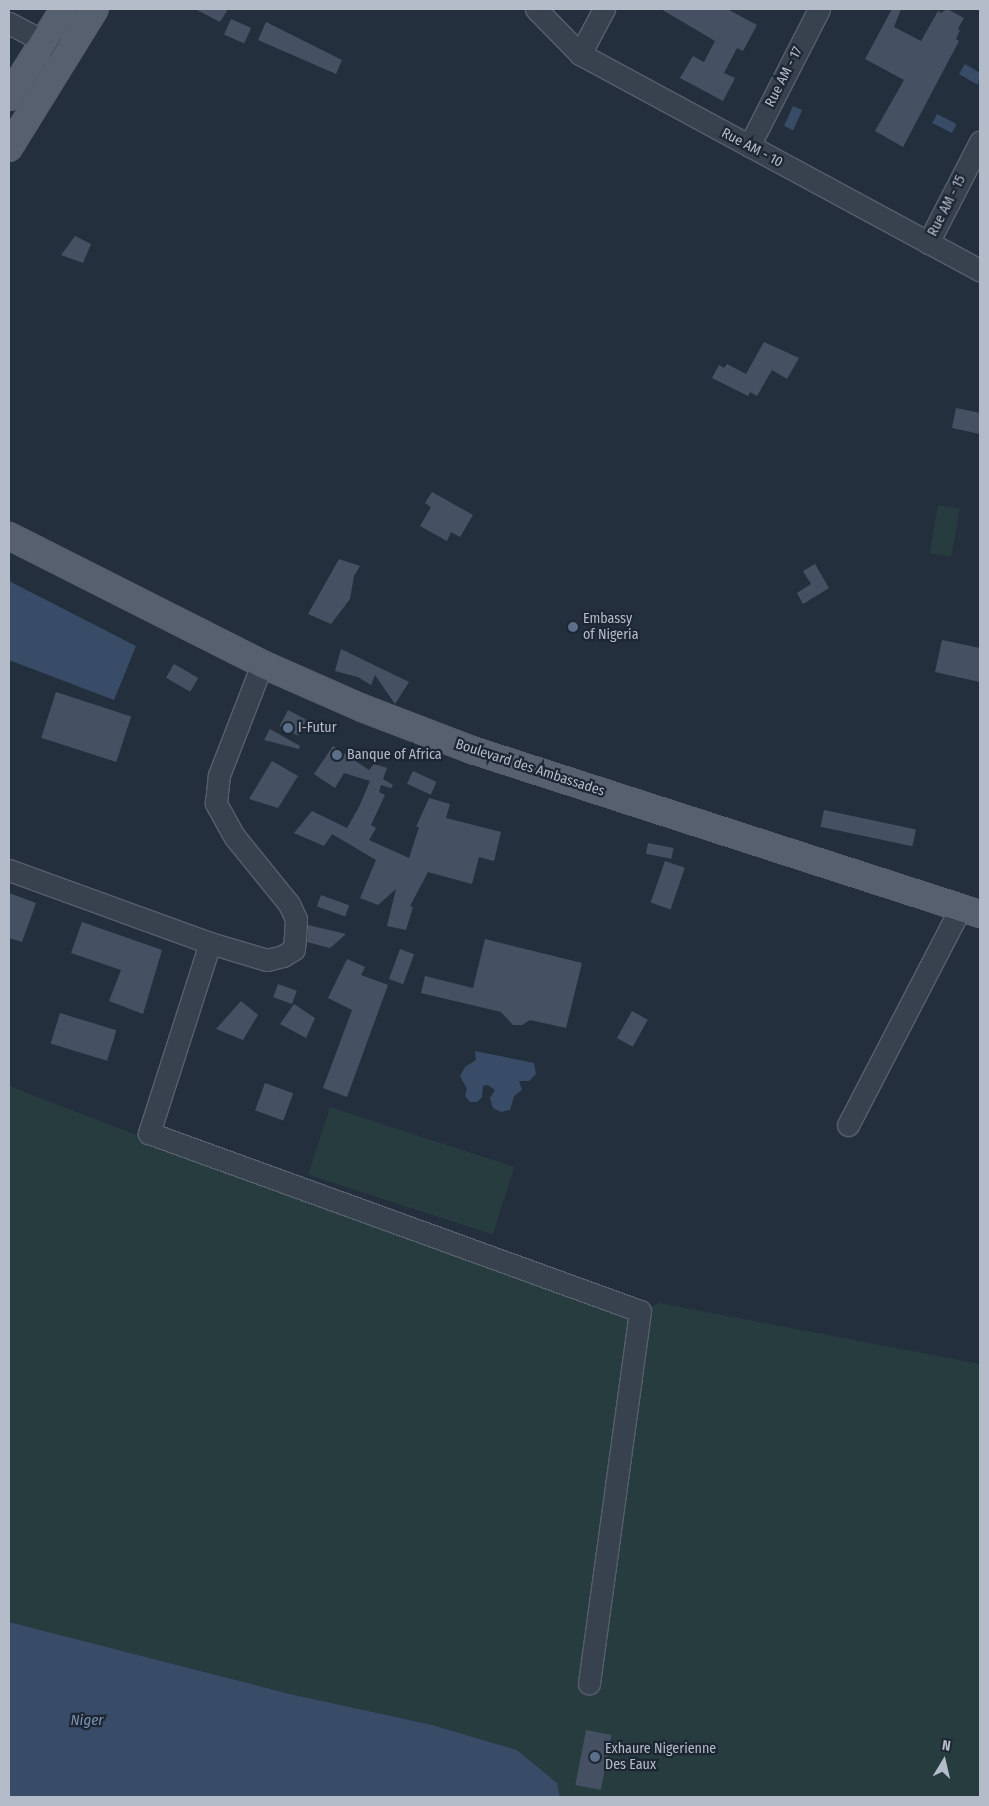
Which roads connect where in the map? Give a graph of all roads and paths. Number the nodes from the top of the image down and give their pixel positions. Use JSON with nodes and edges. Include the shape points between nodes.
{"nodes":[{"id":1,"x":64,"y":9,"type":"edge"},
{"id":2,"x":95,"y":9,"type":"edge"},
{"id":3,"x":536,"y":9,"type":"edge"},
{"id":4,"x":604,"y":9,"type":"edge"},
{"id":5,"x":819,"y":9,"type":"edge"},
{"id":6,"x":9,"y":23,"type":"edge"},
{"id":7,"x":46,"y":41,"type":"junction"},
{"id":8,"x":580,"y":54,"type":"junction"},
{"id":9,"x":67,"y":55,"type":"junction"},
{"id":10,"x":9,"y":97,"type":"edge"},
{"id":11,"x":980,"y":142,"type":"edge"},
{"id":12,"x":749,"y":146,"type":"junction"},
{"id":13,"x":9,"y":148,"type":"edge"},
{"id":14,"x":928,"y":243,"type":"junction"},
{"id":15,"x":980,"y":270,"type":"edge"},
{"id":16,"x":9,"y":520,"type":"edge"},
{"id":17,"x":9,"y":536,"type":"edge"},
{"id":18,"x":98,"y":579,"type":"junction"},
{"id":19,"x":262,"y":664,"type":"junction"},
{"id":20,"x":9,"y":870,"type":"edge"},
{"id":21,"x":970,"y":912,"type":"edge"},
{"id":22,"x":210,"y":943,"type":"junction"},
{"id":23,"x":848,"y":1125,"type":"dead end"},
{"id":24,"x":590,"y":1684,"type":"dead end"}],
"edges":[{"from":1,"to":7,"type":"main road"},
{"from":2,"to":9,"type":"main road"},
{"from":3,"to":8,"type":"street","name":"Rue AM - 10"},
{"from":4,"to":8,"type":"street"},
{"from":5,"to":12,"type":"street","name":"Rue AM - 17"},
{"from":6,"to":7,"type":"street"},
{"from":7,"to":9,"type":"street"},
{"from":7,"to":10,"type":"main road"},
{"from":8,"to":12,"type":"street","name":"Rue AM - 10"},
{"from":9,"to":13,"type":"main road"},
{"from":11,"to":14,"type":"street","name":"Rue AM - 15"},
{"from":12,"to":14,"type":"street","name":"Rue AM - 10"},
{"from":14,"to":15,"type":"street","name":"Rue AM - 10"},
{"from":16,"to":18,"type":"main road","name":"Boulevard des Ambassades","via":[[81,560]]},
{"from":17,"to":18,"type":"main road","name":"Boulevard des Ambassades","via":[[74,572]]},
{"from":18,"to":19,"type":"main road","name":"Boulevard des Ambassades"},
{"from":19,"to":21,"type":"main road","name":"Boulevard des Ambassades","via":[[362,708],[472,750]]},
{"from":19,"to":22,"type":"street","via":[[219,775],[216,803],[234,836],[289,904],[296,919],[297,937],[294,949],[267,960]]},
{"from":20,"to":22,"type":"street"},
{"from":21,"to":23,"type":"street"},
{"from":22,"to":24,"type":"street","via":[[149,1133],[640,1311]]}]}
